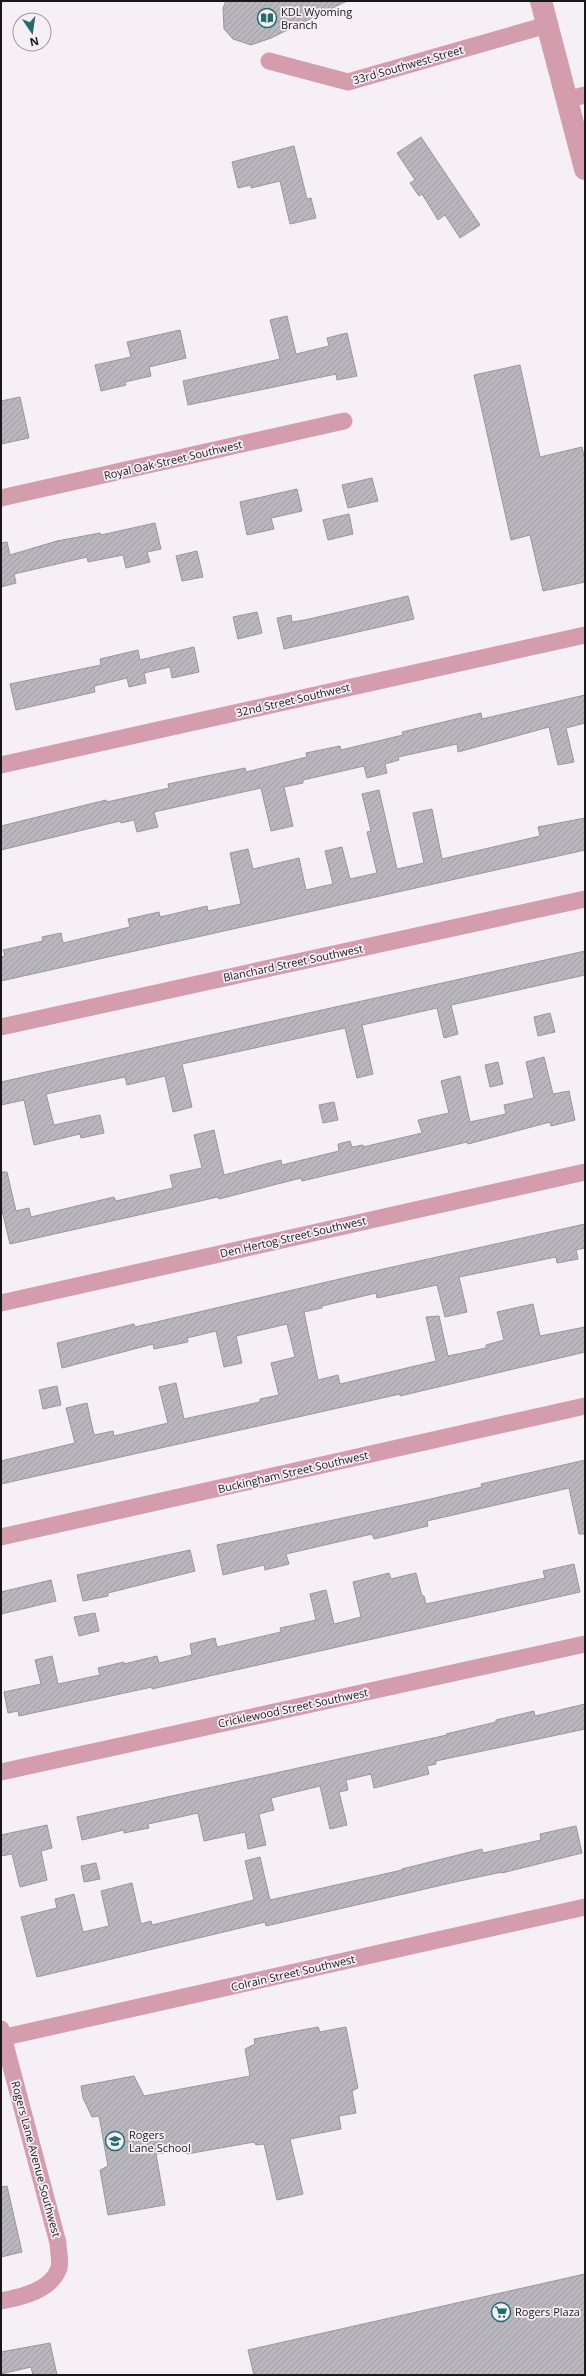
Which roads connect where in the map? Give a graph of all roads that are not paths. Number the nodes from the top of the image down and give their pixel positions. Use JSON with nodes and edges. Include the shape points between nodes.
{"nodes":[{"id":1,"x":541,"y":1,"type":"edge"},
{"id":2,"x":547,"y":25,"type":"junction"},
{"id":3,"x":269,"y":61,"type":"dead end"},
{"id":4,"x":575,"y":97,"type":"edge"},
{"id":5,"x":585,"y":169,"type":"edge"},
{"id":6,"x":344,"y":421,"type":"dead end"},
{"id":7,"x":1,"y":498,"type":"edge"},
{"id":8,"x":585,"y":635,"type":"edge"},
{"id":9,"x":1,"y":766,"type":"edge"},
{"id":10,"x":585,"y":899,"type":"edge"},
{"id":11,"x":1,"y":1026,"type":"edge"},
{"id":12,"x":585,"y":1172,"type":"edge"},
{"id":13,"x":1,"y":1303,"type":"edge"},
{"id":14,"x":585,"y":1406,"type":"edge"},
{"id":15,"x":1,"y":1537,"type":"edge"},
{"id":16,"x":585,"y":1644,"type":"edge"},
{"id":17,"x":1,"y":1772,"type":"edge"},
{"id":18,"x":585,"y":1907,"type":"edge"},
{"id":19,"x":2,"y":2035,"type":"edge"},
{"id":20,"x":1,"y":2301,"type":"edge"}],
"edges":[{"from":1,"to":2,"type":"street"},
{"from":2,"to":3,"type":"street","name":"33rd Southwest Street","via":[[348,82]]},
{"from":2,"to":4,"type":"street"},
{"from":4,"to":5,"type":"street"},
{"from":6,"to":7,"type":"street","name":"Royal Oak Street Southwest"},
{"from":8,"to":9,"type":"street","name":"32nd Street Southwest"},
{"from":10,"to":11,"type":"street","name":"Blanchard Street Southwest"},
{"from":12,"to":13,"type":"street","name":"Den Hertog Street Southwest"},
{"from":14,"to":15,"type":"street","name":"Buckingham Street Southwest"},
{"from":16,"to":17,"type":"street","name":"Cricklewood Street Southwest"},
{"from":18,"to":19,"type":"street","name":"Colrain Street Southwest"},
{"from":19,"to":20,"type":"street","name":"Rogers Lane Avenue Southwest","via":[[58,2243],[59,2267],[49,2283],[24,2296]]}]}
